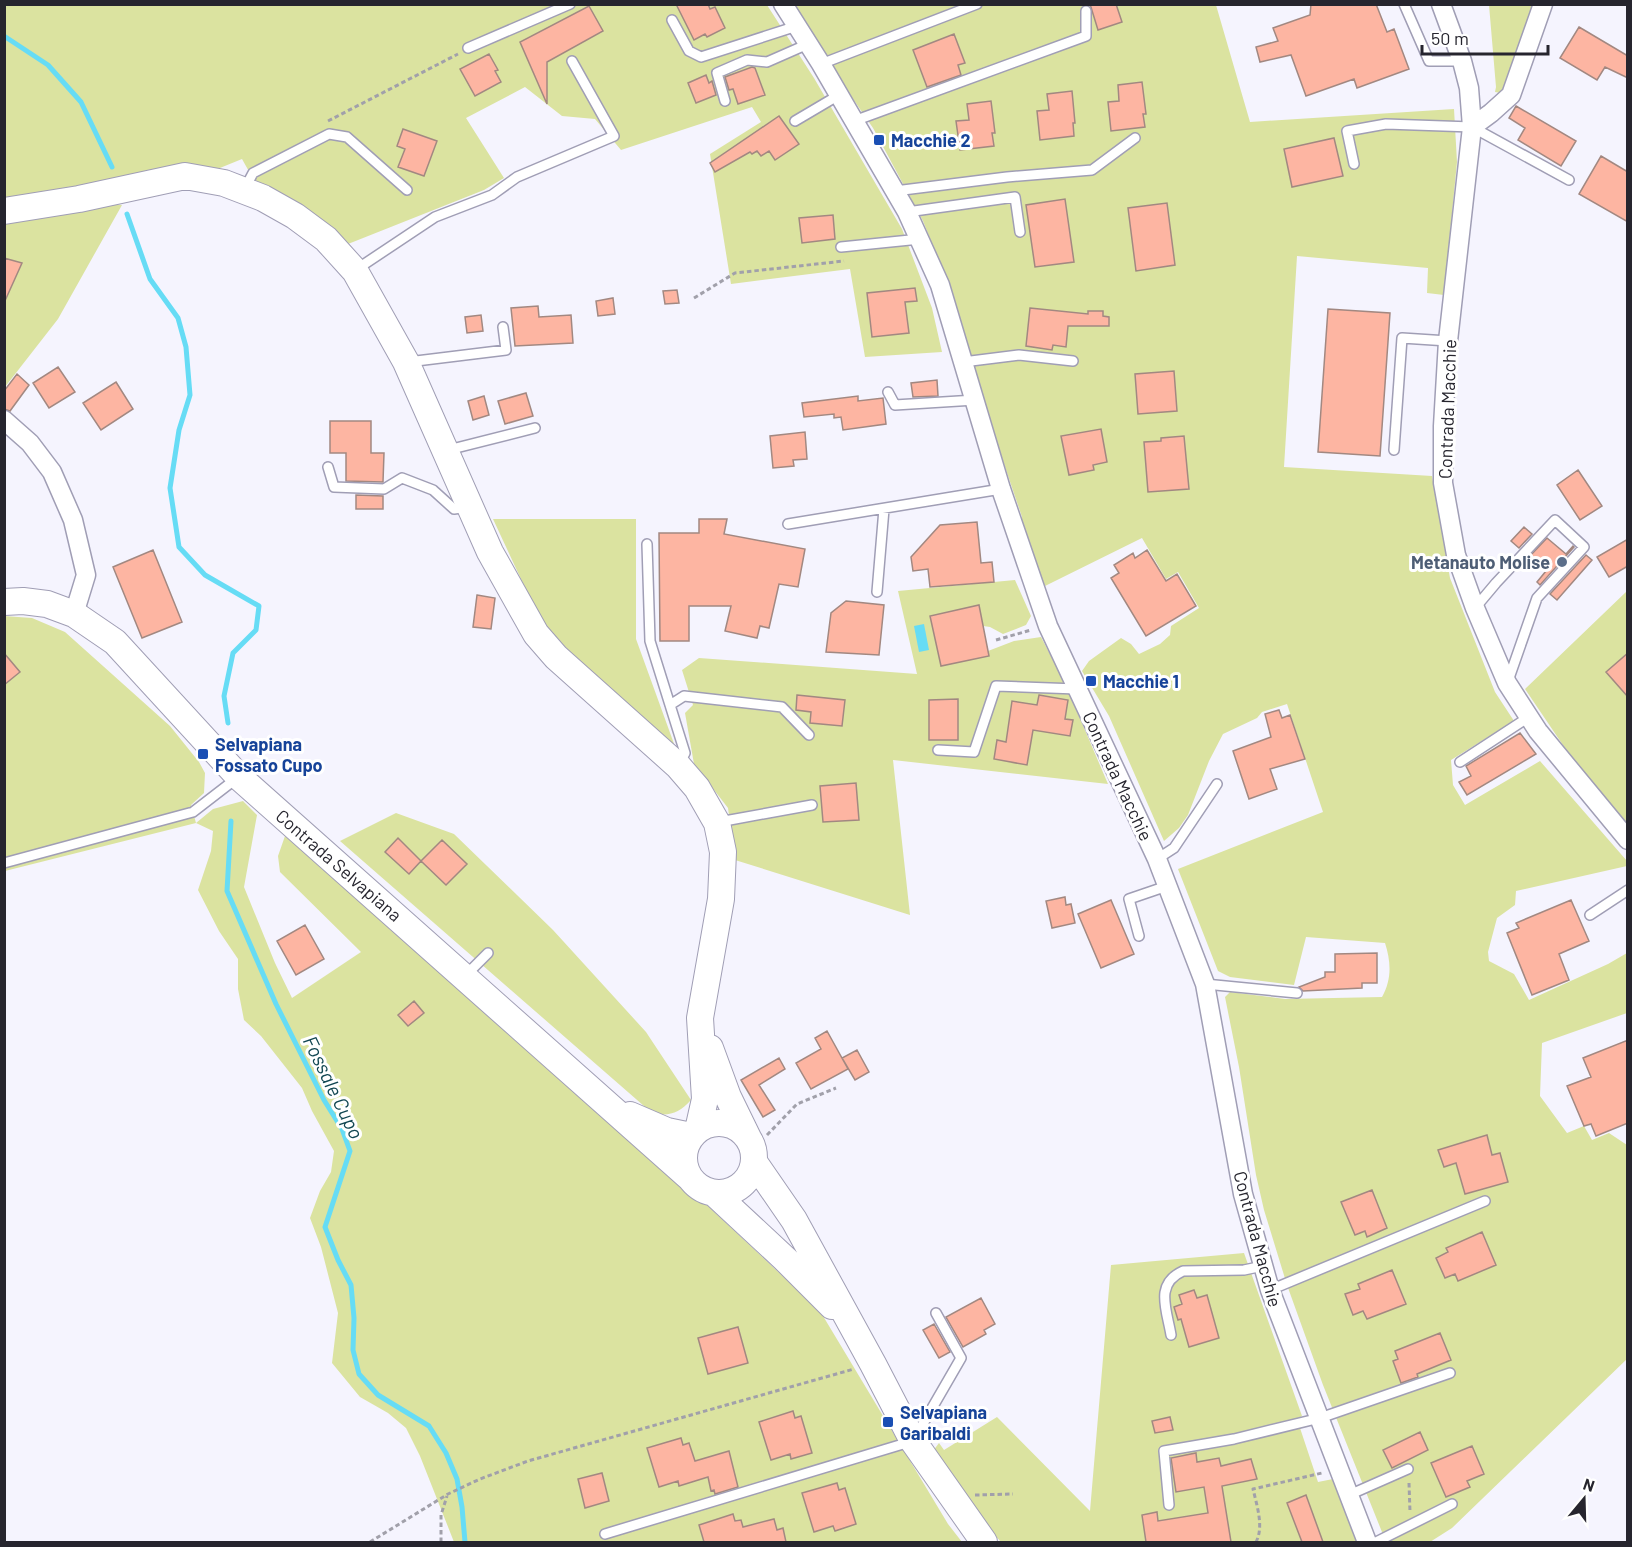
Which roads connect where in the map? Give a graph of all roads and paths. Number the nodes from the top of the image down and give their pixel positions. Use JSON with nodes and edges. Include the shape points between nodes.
{"nodes":[{"id":1,"x":570,"y":4,"type":"edge"},
{"id":2,"x":783,"y":4,"type":"edge"},
{"id":3,"x":946,"y":4,"type":"edge"},
{"id":4,"x":977,"y":4,"type":"edge"},
{"id":5,"x":1404,"y":4,"type":"edge"},
{"id":6,"x":1441,"y":4,"type":"edge"},
{"id":7,"x":1543,"y":4,"type":"edge"},
{"id":8,"x":1086,"y":11,"type":"dead end"},
{"id":9,"x":951,"y":15,"type":"junction"},
{"id":10,"x":672,"y":20,"type":"dead end"},
{"id":11,"x":797,"y":26,"type":"junction"},
{"id":12,"x":808,"y":44,"type":"junction"},
{"id":13,"x":468,"y":48,"type":"joint"},
{"id":14,"x":572,"y":61,"type":"dead end"},
{"id":15,"x":1462,"y":61,"type":"junction"},
{"id":16,"x":821,"y":64,"type":"junction"},
{"id":17,"x":839,"y":95,"type":"junction"},
{"id":18,"x":725,"y":100,"type":"dead end"},
{"id":19,"x":795,"y":121,"type":"dead end"},
{"id":20,"x":854,"y":121,"type":"junction"},
{"id":21,"x":321,"y":124,"type":"dead end"},
{"id":22,"x":1472,"y":127,"type":"junction"},
{"id":23,"x":1135,"y":138,"type":"dead end"},
{"id":24,"x":1354,"y":164,"type":"dead end"},
{"id":25,"x":1569,"y":180,"type":"dead end"},
{"id":26,"x":244,"y":190,"type":"junction"},
{"id":27,"x":407,"y":190,"type":"dead end"},
{"id":28,"x":895,"y":191,"type":"junction"},
{"id":29,"x":4,"y":211,"type":"edge"},
{"id":30,"x":907,"y":212,"type":"junction"},
{"id":31,"x":1020,"y":232,"type":"dead end"},
{"id":32,"x":920,"y":239,"type":"junction"},
{"id":33,"x":841,"y":247,"type":"dead end"},
{"id":34,"x":847,"y":261,"type":"dead end"},
{"id":35,"x":355,"y":271,"type":"junction"},
{"id":36,"x":694,"y":298,"type":"dead end"},
{"id":37,"x":503,"y":327,"type":"dead end"},
{"id":38,"x":1448,"y":341,"type":"junction"},
{"id":39,"x":1073,"y":361,"type":"dead end"},
{"id":40,"x":406,"y":362,"type":"junction"},
{"id":41,"x":963,"y":362,"type":"junction"},
{"id":42,"x":888,"y":392,"type":"dead end"},
{"id":43,"x":975,"y":400,"type":"junction"},
{"id":44,"x":4,"y":420,"type":"edge"},
{"id":45,"x":535,"y":428,"type":"dead end"},
{"id":46,"x":445,"y":450,"type":"junction"},
{"id":47,"x":1394,"y":450,"type":"dead end"},
{"id":48,"x":328,"y":466,"type":"dead end"},
{"id":49,"x":1001,"y":489,"type":"junction"},
{"id":50,"x":470,"y":507,"type":"junction"},
{"id":51,"x":884,"y":508,"type":"junction"},
{"id":52,"x":788,"y":524,"type":"dead end"},
{"id":53,"x":647,"y":544,"type":"dead end"},
{"id":54,"x":877,"y":592,"type":"dead end"},
{"id":55,"x":4,"y":603,"type":"edge"},
{"id":56,"x":1475,"y":608,"type":"junction"},
{"id":57,"x":74,"y":614,"type":"junction"},
{"id":58,"x":1048,"y":626,"type":"junction"},
{"id":59,"x":996,"y":640,"type":"dead end"},
{"id":60,"x":1508,"y":683,"type":"junction"},
{"id":61,"x":1077,"y":689,"type":"junction"},
{"id":62,"x":670,"y":705,"type":"junction"},
{"id":63,"x":1529,"y":717,"type":"junction"},
{"id":64,"x":809,"y":735,"type":"dead end"},
{"id":65,"x":938,"y":750,"type":"dead end"},
{"id":66,"x":1460,"y":762,"type":"dead end"},
{"id":67,"x":678,"y":766,"type":"junction"},
{"id":68,"x":239,"y":777,"type":"junction"},
{"id":69,"x":1217,"y":784,"type":"dead end"},
{"id":70,"x":812,"y":805,"type":"dead end"},
{"id":71,"x":717,"y":823,"type":"junction"},
{"id":72,"x":1628,"y":840,"type":"edge"},
{"id":73,"x":1157,"y":859,"type":"junction"},
{"id":74,"x":4,"y":863,"type":"edge"},
{"id":75,"x":1167,"y":886,"type":"junction"},
{"id":76,"x":1628,"y":890,"type":"edge"},
{"id":77,"x":1590,"y":915,"type":"dead end"},
{"id":78,"x":1139,"y":936,"type":"dead end"},
{"id":79,"x":488,"y":953,"type":"dead end"},
{"id":80,"x":465,"y":976,"type":"junction"},
{"id":81,"x":1205,"y":984,"type":"junction"},
{"id":82,"x":1297,"y":993,"type":"dead end"},
{"id":83,"x":700,"y":1018,"type":"junction"},
{"id":84,"x":836,"y":1088,"type":"dead end"},
{"id":85,"x":613,"y":1108,"type":"junction"},
{"id":86,"x":694,"y":1133,"type":"junction"},
{"id":87,"x":752,"y":1150,"type":"junction"},
{"id":88,"x":688,"y":1176,"type":"junction"},
{"id":89,"x":714,"y":1193,"type":"junction"},
{"id":90,"x":1485,"y":1201,"type":"dead end"},
{"id":91,"x":1263,"y":1266,"type":"junction"},
{"id":92,"x":1270,"y":1290,"type":"junction"},
{"id":93,"x":936,"y":1313,"type":"dead end"},
{"id":94,"x":854,"y":1328,"type":"junction"},
{"id":95,"x":1171,"y":1335,"type":"dead end"},
{"id":96,"x":873,"y":1364,"type":"junction"},
{"id":97,"x":1450,"y":1373,"type":"dead end"},
{"id":98,"x":1320,"y":1418,"type":"junction"},
{"id":99,"x":913,"y":1441,"type":"junction"},
{"id":100,"x":1338,"y":1469,"type":"junction"},
{"id":101,"x":1408,"y":1469,"type":"joint"},
{"id":102,"x":448,"y":1494,"type":"junction"},
{"id":103,"x":1012,"y":1494,"type":"dead end"},
{"id":104,"x":1349,"y":1496,"type":"junction"},
{"id":105,"x":953,"y":1500,"type":"junction"},
{"id":106,"x":1452,"y":1503,"type":"dead end"},
{"id":107,"x":1169,"y":1504,"type":"dead end"},
{"id":108,"x":1411,"y":1523,"type":"junction"},
{"id":109,"x":605,"y":1534,"type":"dead end"},
{"id":110,"x":370,"y":1542,"type":"edge"},
{"id":111,"x":441,"y":1542,"type":"edge"},
{"id":112,"x":984,"y":1542,"type":"edge"},
{"id":113,"x":1256,"y":1542,"type":"edge"},
{"id":114,"x":1367,"y":1542,"type":"edge"},
{"id":115,"x":1376,"y":1542,"type":"edge"}],
"edges":[{"from":1,"to":13,"type":"lane"},
{"from":2,"to":11,"type":"street","name":"Contrada Macchie"},
{"from":3,"to":9,"type":"lane"},
{"from":4,"to":9,"type":"lane"},
{"from":5,"to":15,"type":"lane","via":[[1429,61]]},
{"from":6,"to":15,"type":"street","name":"Contrada Macchie"},
{"from":7,"to":22,"type":"street","via":[[1511,95]]},
{"from":8,"to":20,"type":"lane","via":[[1086,36]]},
{"from":9,"to":16,"type":"lane"},
{"from":10,"to":11,"type":"lane","via":[[689,51],[701,57]]},
{"from":11,"to":12,"type":"street","name":"Contrada Macchie"},
{"from":12,"to":16,"type":"street","name":"Contrada Macchie"},
{"from":12,"to":18,"type":"lane","via":[[767,62],[747,60],[717,73]]},
{"from":13,"to":21,"type":"path"},
{"from":14,"to":35,"type":"lane","via":[[614,136],[517,177],[492,195],[435,217]]},
{"from":15,"to":22,"type":"street","name":"Contrada Macchie"},
{"from":16,"to":17,"type":"street","name":"Contrada Macchie"},
{"from":17,"to":19,"type":"lane"},
{"from":17,"to":20,"type":"street","name":"Contrada Macchie"},
{"from":20,"to":28,"type":"street","name":"Contrada Macchie"},
{"from":22,"to":24,"type":"lane","via":[[1386,124],[1347,131]]},
{"from":22,"to":25,"type":"lane"},
{"from":22,"to":38,"type":"street","name":"Contrada Macchie"},
{"from":23,"to":28,"type":"lane","via":[[1092,170]]},
{"from":26,"to":27,"type":"lane","via":[[253,173],[329,134],[347,136]]},
{"from":26,"to":29,"type":"main road","via":[[184,176]]},
{"from":26,"to":35,"type":"main road","via":[[326,238]]},
{"from":28,"to":30,"type":"street","name":"Contrada Macchie"},
{"from":30,"to":31,"type":"lane","via":[[1015,197]]},
{"from":30,"to":32,"type":"street","name":"Contrada Macchie"},
{"from":32,"to":33,"type":"lane"},
{"from":32,"to":41,"type":"street","name":"Contrada Macchie","via":[[940,285]]},
{"from":34,"to":36,"type":"path","via":[[735,273]]},
{"from":35,"to":40,"type":"main road"},
{"from":37,"to":40,"type":"lane","via":[[506,350]]},
{"from":38,"to":47,"type":"lane","via":[[1402,338]]},
{"from":38,"to":56,"type":"street","name":"Contrada Macchie","via":[[1443,483],[1456,555]]},
{"from":39,"to":41,"type":"lane","via":[[1019,355]]},
{"from":40,"to":46,"type":"main road"},
{"from":41,"to":43,"type":"street","name":"Contrada Macchie"},
{"from":42,"to":43,"type":"lane","via":[[895,405]]},
{"from":43,"to":49,"type":"street","name":"Contrada Macchie"},
{"from":44,"to":57,"type":"street","via":[[30,443],[52,472],[73,520],[86,575]]},
{"from":45,"to":46,"type":"lane"},
{"from":46,"to":50,"type":"main road"},
{"from":48,"to":50,"type":"lane","via":[[334,487],[384,489],[402,478],[433,490],[454,509]]},
{"from":49,"to":51,"type":"lane"},
{"from":49,"to":58,"type":"street","name":"Contrada Macchie"},
{"from":50,"to":67,"type":"main road","via":[[490,552],[536,634],[556,657]]},
{"from":51,"to":52,"type":"lane"},
{"from":51,"to":54,"type":"lane"},
{"from":53,"to":62,"type":"lane","via":[[650,641]]},
{"from":55,"to":57,"type":"main road","name":"Contrada Selvapiana","via":[[47,604]]},
{"from":56,"to":60,"type":"street","name":"Contrada Macchie"},
{"from":56,"to":60,"type":"lane","via":[[1555,520],[1584,547],[1537,598]]},
{"from":57,"to":68,"type":"main road","name":"Contrada Selvapiana","via":[[114,642]]},
{"from":58,"to":59,"type":"path"},
{"from":58,"to":61,"type":"street","name":"Contrada Macchie"},
{"from":60,"to":63,"type":"street","name":"Contrada Macchie"},
{"from":61,"to":65,"type":"lane","via":[[996,686],[974,752]]},
{"from":61,"to":73,"type":"street","name":"Contrada Macchie"},
{"from":62,"to":64,"type":"lane","via":[[684,696],[782,707]]},
{"from":62,"to":67,"type":"lane","via":[[685,753]]},
{"from":63,"to":66,"type":"lane"},
{"from":63,"to":72,"type":"street","name":"Contrada Macchie"},
{"from":67,"to":71,"type":"main road","via":[[697,788]]},
{"from":68,"to":74,"type":"lane","via":[[193,812]]},
{"from":68,"to":80,"type":"main road","name":"Contrada Selvapiana"},
{"from":69,"to":73,"type":"lane","via":[[1174,848]]},
{"from":70,"to":71,"type":"lane"},
{"from":71,"to":83,"type":"main road","via":[[723,852],[721,899]]},
{"from":73,"to":75,"type":"street","name":"Contrada Macchie"},
{"from":75,"to":78,"type":"lane","via":[[1129,899]]},
{"from":75,"to":81,"type":"street","name":"Contrada Macchie"},
{"from":76,"to":77,"type":"lane"},
{"from":79,"to":80,"type":"lane"},
{"from":80,"to":85,"type":"main road","name":"Contrada Selvapiana"},
{"from":81,"to":82,"type":"lane"},
{"from":81,"to":91,"type":"street","name":"Contrada Macchie","via":[[1243,1194]]},
{"from":83,"to":86,"type":"main road","via":[[705,1099]]},
{"from":83,"to":87,"type":"main road"},
{"from":84,"to":87,"type":"path","via":[[797,1104]]},
{"from":85,"to":86,"type":"main road","name":"Contrada Selvapiana","via":[[667,1131]]},
{"from":85,"to":88,"type":"main road","name":"Contrada Selvapiana"},
{"from":86,"to":87,"type":"main road","via":[[711,1124],[725,1123],[738,1128]]},
{"from":86,"to":88,"type":"main road","via":[[684,1156]]},
{"from":87,"to":89,"type":"main road","via":[[750,1176],[741,1187],[728,1193]]},
{"from":87,"to":94,"type":"main road"},
{"from":88,"to":89,"type":"main road","via":[[699,1188]]},
{"from":89,"to":94,"type":"main road"},
{"from":90,"to":92,"type":"lane"},
{"from":91,"to":92,"type":"street","name":"Contrada Macchie"},
{"from":91,"to":95,"type":"lane","via":[[1183,1271],[1175,1275],[1163,1292]]},
{"from":92,"to":98,"type":"street","name":"Contrada Macchie"},
{"from":93,"to":99,"type":"lane","via":[[961,1358]]},
{"from":94,"to":96,"type":"main road"},
{"from":96,"to":99,"type":"main road"},
{"from":96,"to":102,"type":"path","via":[[528,1461]]},
{"from":97,"to":98,"type":"lane"},
{"from":98,"to":100,"type":"street","name":"Contrada Macchie"},
{"from":98,"to":107,"type":"lane","via":[[1164,1451]]},
{"from":99,"to":105,"type":"main road"},
{"from":99,"to":109,"type":"lane"},
{"from":100,"to":104,"type":"street","name":"Contrada Macchie"},
{"from":100,"to":113,"type":"path","via":[[1253,1490],[1260,1535]]},
{"from":101,"to":104,"type":"lane"},
{"from":101,"to":108,"type":"path"},
{"from":102,"to":110,"type":"path"},
{"from":102,"to":111,"type":"path","via":[[441,1515]]},
{"from":103,"to":105,"type":"path","via":[[966,1495]]},
{"from":104,"to":114,"type":"street","name":"Contrada Macchie"},
{"from":105,"to":112,"type":"main road"},
{"from":106,"to":108,"type":"lane"},
{"from":108,"to":115,"type":"lane"}]}
